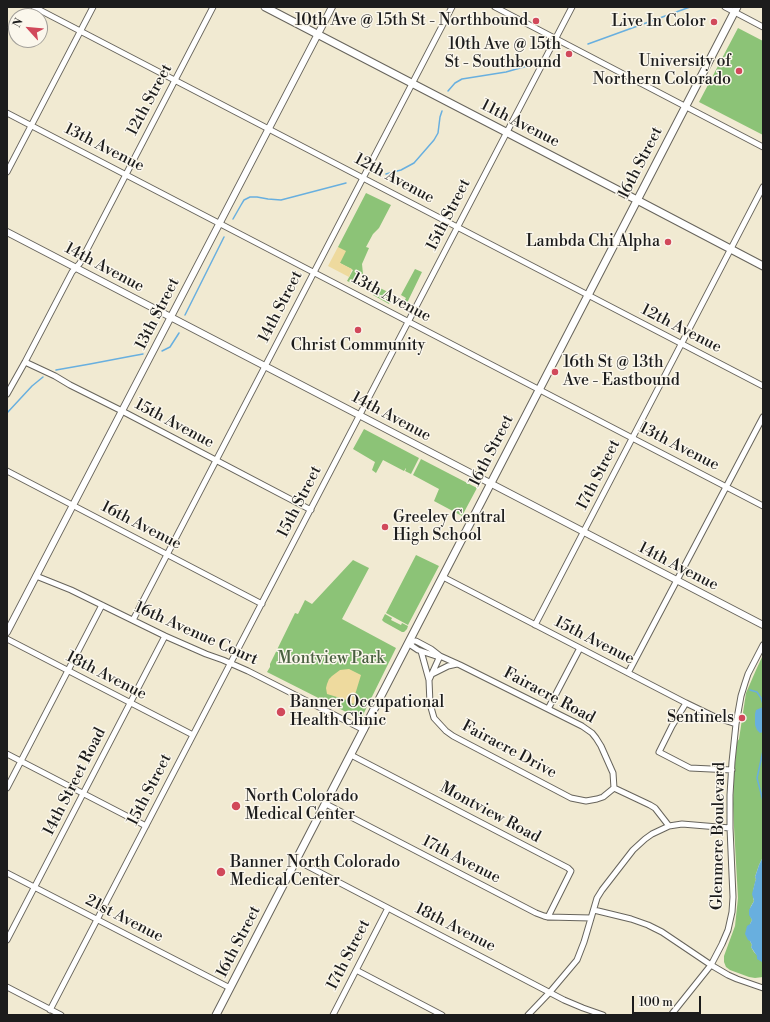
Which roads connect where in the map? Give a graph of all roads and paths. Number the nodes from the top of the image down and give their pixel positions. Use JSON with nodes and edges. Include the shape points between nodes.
{"nodes":[{"id":1,"x":34,"y":7,"type":"edge"},
{"id":2,"x":93,"y":7,"type":"edge"},
{"id":3,"x":213,"y":7,"type":"edge"},
{"id":4,"x":265,"y":7,"type":"edge"},
{"id":5,"x":332,"y":7,"type":"edge"},
{"id":6,"x":452,"y":7,"type":"edge"},
{"id":7,"x":495,"y":7,"type":"edge"},
{"id":8,"x":572,"y":7,"type":"edge"},
{"id":9,"x":725,"y":7,"type":"edge"},
{"id":10,"x":736,"y":9,"type":"edge"},
{"id":11,"x":763,"y":27,"type":"edge"},
{"id":12,"x":80,"y":31,"type":"junction"},
{"id":13,"x":318,"y":35,"type":"junction"},
{"id":14,"x":555,"y":39,"type":"junction"},
{"id":15,"x":175,"y":80,"type":"junction"},
{"id":16,"x":412,"y":83,"type":"junction"},
{"id":17,"x":686,"y":107,"type":"junction"},
{"id":18,"x":7,"y":113,"type":"edge"},
{"id":19,"x":32,"y":125,"type":"junction"},
{"id":20,"x":269,"y":129,"type":"junction"},
{"id":21,"x":506,"y":133,"type":"junction"},
{"id":22,"x":763,"y":147,"type":"edge"},
{"id":23,"x":7,"y":172,"type":"edge"},
{"id":24,"x":126,"y":174,"type":"junction"},
{"id":25,"x":363,"y":178,"type":"junction"},
{"id":26,"x":763,"y":187,"type":"edge"},
{"id":27,"x":638,"y":200,"type":"junction"},
{"id":28,"x":220,"y":223,"type":"junction"},
{"id":29,"x":458,"y":227,"type":"junction"},
{"id":30,"x":7,"y":232,"type":"edge"},
{"id":31,"x":730,"y":249,"type":"junction"},
{"id":32,"x":763,"y":266,"type":"edge"},
{"id":33,"x":76,"y":268,"type":"junction"},
{"id":34,"x":314,"y":272,"type":"junction"},
{"id":35,"x":588,"y":295,"type":"junction"},
{"id":36,"x":171,"y":317,"type":"junction"},
{"id":37,"x":409,"y":322,"type":"junction"},
{"id":38,"x":682,"y":344,"type":"junction"},
{"id":39,"x":25,"y":362,"type":"junction"},
{"id":40,"x":265,"y":366,"type":"junction"},
{"id":41,"x":763,"y":386,"type":"edge"},
{"id":42,"x":539,"y":390,"type":"junction"},
{"id":43,"x":7,"y":394,"type":"edge"},
{"id":44,"x":122,"y":411,"type":"junction"},
{"id":45,"x":360,"y":416,"type":"junction"},
{"id":46,"x":763,"y":417,"type":"edge"},
{"id":47,"x":633,"y":438,"type":"junction"},
{"id":48,"x":216,"y":461,"type":"junction"},
{"id":49,"x":7,"y":471,"type":"edge"},
{"id":50,"x":491,"y":484,"type":"junction"},
{"id":51,"x":727,"y":487,"type":"junction"},
{"id":52,"x":73,"y":505,"type":"junction"},
{"id":53,"x":763,"y":506,"type":"edge"},
{"id":54,"x":311,"y":510,"type":"junction"},
{"id":55,"x":584,"y":532,"type":"junction"},
{"id":56,"x":168,"y":555,"type":"junction"},
{"id":57,"x":36,"y":576,"type":"junction"},
{"id":58,"x":443,"y":577,"type":"junction"},
{"id":59,"x":677,"y":581,"type":"junction"},
{"id":60,"x":102,"y":604,"type":"junction"},
{"id":61,"x":262,"y":604,"type":"junction"},
{"id":62,"x":133,"y":620,"type":"junction"},
{"id":63,"x":536,"y":625,"type":"junction"},
{"id":64,"x":763,"y":625,"type":"edge"},
{"id":65,"x":7,"y":632,"type":"edge"},
{"id":66,"x":165,"y":636,"type":"junction"},
{"id":67,"x":7,"y":639,"type":"edge"},
{"id":68,"x":410,"y":641,"type":"junction"},
{"id":69,"x":763,"y":646,"type":"edge"},
{"id":70,"x":580,"y":648,"type":"junction"},
{"id":71,"x":421,"y":651,"type":"junction"},
{"id":72,"x":440,"y":656,"type":"junction"},
{"id":73,"x":231,"y":664,"type":"junction"},
{"id":74,"x":457,"y":664,"type":"junction"},
{"id":75,"x":68,"y":671,"type":"junction"},
{"id":76,"x":628,"y":673,"type":"junction"},
{"id":77,"x":431,"y":677,"type":"junction"},
{"id":78,"x":130,"y":703,"type":"junction"},
{"id":79,"x":686,"y":703,"type":"junction"},
{"id":80,"x":548,"y":709,"type":"junction"},
{"id":81,"x":736,"y":724,"type":"junction"},
{"id":82,"x":364,"y":730,"type":"junction"},
{"id":83,"x":193,"y":736,"type":"junction"},
{"id":84,"x":7,"y":754,"type":"edge"},
{"id":85,"x":351,"y":755,"type":"junction"},
{"id":86,"x":21,"y":761,"type":"junction"},
{"id":87,"x":732,"y":770,"type":"junction"},
{"id":88,"x":7,"y":788,"type":"edge"},
{"id":89,"x":614,"y":788,"type":"junction"},
{"id":90,"x":83,"y":793,"type":"junction"},
{"id":91,"x":326,"y":804,"type":"junction"},
{"id":92,"x":146,"y":826,"type":"junction"},
{"id":93,"x":669,"y":826,"type":"junction"},
{"id":94,"x":730,"y":828,"type":"junction"},
{"id":95,"x":296,"y":860,"type":"junction"},
{"id":96,"x":7,"y":873,"type":"edge"},
{"id":97,"x":35,"y":887,"type":"junction"},
{"id":98,"x":388,"y":908,"type":"junction"},
{"id":99,"x":594,"y":910,"type":"junction"},
{"id":100,"x":548,"y":917,"type":"junction"},
{"id":101,"x":591,"y":918,"type":"junction"},
{"id":102,"x":97,"y":920,"type":"junction"},
{"id":103,"x":7,"y":940,"type":"edge"},
{"id":104,"x":710,"y":965,"type":"junction"},
{"id":105,"x":356,"y":970,"type":"junction"},
{"id":106,"x":7,"y":987,"type":"edge"},
{"id":107,"x":230,"y":988,"type":"junction"},
{"id":108,"x":763,"y":988,"type":"edge"},
{"id":109,"x":550,"y":992,"type":"junction"},
{"id":110,"x":50,"y":1010,"type":"junction"},
{"id":111,"x":594,"y":1014,"type":"edge"},
{"id":112,"x":60,"y":1015,"type":"edge"},
{"id":113,"x":216,"y":1015,"type":"edge"},
{"id":114,"x":333,"y":1015,"type":"edge"},
{"id":115,"x":442,"y":1015,"type":"edge"},
{"id":116,"x":528,"y":1015,"type":"edge"},
{"id":117,"x":603,"y":1015,"type":"edge"},
{"id":118,"x":671,"y":1015,"type":"edge"}],
"edges":[{"from":1,"to":12,"type":"street","name":"12th Avenue"},
{"from":2,"to":12,"type":"street"},
{"from":3,"to":15,"type":"street","name":"12th Street"},
{"from":4,"to":13,"type":"main road","name":"11th Avenue"},
{"from":5,"to":13,"type":"street","name":"13th Street"},
{"from":6,"to":16,"type":"street","name":"14th Street"},
{"from":7,"to":14,"type":"street"},
{"from":8,"to":14,"type":"street","name":"15th Street"},
{"from":9,"to":10,"type":"street"},
{"from":10,"to":11,"type":"street"},
{"from":10,"to":17,"type":"main road","name":"16th Street"},
{"from":12,"to":15,"type":"street","name":"12th Avenue"},
{"from":12,"to":19,"type":"street"},
{"from":13,"to":16,"type":"main road","name":"11th Avenue"},
{"from":13,"to":20,"type":"street","name":"13th Street"},
{"from":14,"to":17,"type":"street"},
{"from":14,"to":21,"type":"street","name":"15th Street"},
{"from":15,"to":20,"type":"street","name":"12th Avenue"},
{"from":15,"to":24,"type":"street","name":"12th Street"},
{"from":16,"to":21,"type":"main road","name":"11th Avenue"},
{"from":16,"to":25,"type":"street","name":"14th Street"},
{"from":17,"to":22,"type":"street"},
{"from":17,"to":27,"type":"main road","name":"16th Street"},
{"from":18,"to":19,"type":"street","name":"13th Avenue"},
{"from":19,"to":23,"type":"street"},
{"from":19,"to":24,"type":"street","name":"13th Avenue"},
{"from":20,"to":25,"type":"street","name":"12th Avenue"},
{"from":20,"to":28,"type":"street","name":"13th Street"},
{"from":21,"to":27,"type":"main road","name":"11th Avenue"},
{"from":21,"to":29,"type":"street","name":"15th Street"},
{"from":24,"to":28,"type":"street","name":"13th Avenue"},
{"from":24,"to":33,"type":"street","name":"12th Street"},
{"from":25,"to":29,"type":"street","name":"12th Avenue"},
{"from":25,"to":34,"type":"street","name":"14th Street"},
{"from":26,"to":31,"type":"street","name":"17th Street"},
{"from":27,"to":31,"type":"main road","name":"11th Avenue"},
{"from":27,"to":35,"type":"main road","name":"16th Street"},
{"from":28,"to":34,"type":"street","name":"13th Avenue"},
{"from":28,"to":36,"type":"street","name":"13th Street"},
{"from":29,"to":35,"type":"street","name":"12th Avenue"},
{"from":29,"to":37,"type":"street","name":"15th Street"},
{"from":30,"to":33,"type":"street","name":"14th Avenue"},
{"from":31,"to":32,"type":"main road","name":"11th Avenue"},
{"from":31,"to":38,"type":"street","name":"17th Street"},
{"from":33,"to":36,"type":"street","name":"14th Avenue"},
{"from":33,"to":39,"type":"street","name":"12th Street"},
{"from":34,"to":37,"type":"street","name":"13th Avenue"},
{"from":34,"to":40,"type":"street","name":"14th Street"},
{"from":35,"to":38,"type":"street","name":"12th Avenue"},
{"from":35,"to":42,"type":"main road","name":"16th Street"},
{"from":36,"to":40,"type":"street","name":"14th Avenue"},
{"from":36,"to":44,"type":"street","name":"13th Street"},
{"from":37,"to":42,"type":"street","name":"13th Avenue"},
{"from":37,"to":45,"type":"street","name":"15th Street"},
{"from":38,"to":41,"type":"street","name":"12th Avenue"},
{"from":38,"to":47,"type":"street","name":"17th Street"},
{"from":39,"to":43,"type":"street","name":"12th Street"},
{"from":39,"to":44,"type":"street","name":"15th Avenue"},
{"from":40,"to":45,"type":"street","name":"14th Avenue"},
{"from":40,"to":48,"type":"street","name":"14th Street"},
{"from":42,"to":47,"type":"street","name":"13th Avenue"},
{"from":42,"to":50,"type":"main road","name":"16th Street"},
{"from":44,"to":48,"type":"street","name":"15th Avenue"},
{"from":44,"to":52,"type":"street","name":"13th Street"},
{"from":45,"to":50,"type":"street","name":"14th Avenue"},
{"from":45,"to":54,"type":"street","name":"15th Street"},
{"from":46,"to":51,"type":"street"},
{"from":47,"to":51,"type":"street","name":"13th Avenue"},
{"from":47,"to":55,"type":"street","name":"17th Street"},
{"from":48,"to":54,"type":"street","name":"15th Avenue"},
{"from":48,"to":56,"type":"street","name":"14th Street"},
{"from":49,"to":52,"type":"street","name":"16th Avenue"},
{"from":50,"to":55,"type":"street","name":"14th Avenue"},
{"from":50,"to":58,"type":"main road","name":"16th Street"},
{"from":51,"to":53,"type":"street","name":"13th Avenue"},
{"from":51,"to":59,"type":"street"},
{"from":52,"to":56,"type":"street","name":"16th Avenue"},
{"from":52,"to":57,"type":"street","name":"13th Street"},
{"from":54,"to":61,"type":"street","name":"15th Street"},
{"from":55,"to":59,"type":"street","name":"14th Avenue"},
{"from":55,"to":63,"type":"street","name":"17th Street"},
{"from":56,"to":61,"type":"street","name":"16th Avenue"},
{"from":56,"to":62,"type":"street","name":"14th Street"},
{"from":57,"to":60,"type":"street","name":"16th Avenue Court"},
{"from":57,"to":65,"type":"street","name":"13th Street"},
{"from":58,"to":63,"type":"street","name":"15th Avenue"},
{"from":58,"to":68,"type":"main road","name":"16th Street"},
{"from":59,"to":64,"type":"street","name":"14th Avenue"},
{"from":59,"to":76,"type":"street"},
{"from":60,"to":62,"type":"street","name":"16th Avenue Court"},
{"from":60,"to":75,"type":"street"},
{"from":61,"to":73,"type":"street","name":"15th Street"},
{"from":62,"to":66,"type":"street","name":"16th Avenue Court"},
{"from":63,"to":70,"type":"street","name":"15th Avenue"},
{"from":66,"to":73,"type":"street","name":"16th Avenue Court"},
{"from":66,"to":78,"type":"street","name":"14th Street Road"},
{"from":67,"to":75,"type":"street","name":"18th Avenue"},
{"from":68,"to":71,"type":"street","name":"Fairacre Road","via":[[412,646]]},
{"from":68,"to":72,"type":"street","name":"Fairacre Road","via":[[416,641]]},
{"from":68,"to":82,"type":"main road","name":"16th Street"},
{"from":69,"to":81,"type":"street","name":"Glenmere Boulevard","via":[[748,674]]},
{"from":70,"to":76,"type":"street","name":"15th Avenue"},
{"from":70,"to":80,"type":"street"},
{"from":71,"to":72,"type":"street","name":"Fairacre Road"},
{"from":71,"to":77,"type":"street"},
{"from":72,"to":74,"type":"street","name":"Fairacre Road"},
{"from":72,"to":77,"type":"street","name":"Fairacre Drive"},
{"from":73,"to":82,"type":"street","name":"16th Avenue Court"},
{"from":73,"to":83,"type":"street","name":"15th Street"},
{"from":74,"to":77,"type":"street","via":[[448,666]]},
{"from":74,"to":80,"type":"street","name":"Fairacre Road"},
{"from":75,"to":78,"type":"street","name":"18th Avenue"},
{"from":75,"to":86,"type":"street"},
{"from":76,"to":79,"type":"street","name":"15th Avenue"},
{"from":77,"to":89,"type":"street","name":"Fairacre Drive","via":[[430,704],[434,718],[453,736],[571,798],[596,800]]},
{"from":78,"to":83,"type":"street","name":"18th Avenue"},
{"from":78,"to":90,"type":"street","name":"14th Street Road"},
{"from":79,"to":81,"type":"street","name":"15th Avenue"},
{"from":79,"to":87,"type":"street","via":[[659,752],[690,768]]},
{"from":80,"to":89,"type":"street","name":"Fairacre Road","via":[[592,733],[613,773]]},
{"from":81,"to":87,"type":"street","name":"Glenmere Boulevard"},
{"from":82,"to":85,"type":"main road","name":"16th Street"},
{"from":83,"to":92,"type":"street","name":"15th Street"},
{"from":84,"to":86,"type":"street"},
{"from":85,"to":91,"type":"main road","name":"16th Street"},
{"from":85,"to":100,"type":"street","name":"Montview Road","via":[[568,868],[571,871]]},
{"from":86,"to":88,"type":"street"},
{"from":86,"to":90,"type":"street"},
{"from":87,"to":94,"type":"street","name":"Glenmere Boulevard"},
{"from":89,"to":93,"type":"street","via":[[655,808]]},
{"from":90,"to":92,"type":"street"},
{"from":90,"to":97,"type":"street","name":"14th Street Road"},
{"from":91,"to":95,"type":"main road","name":"16th Street"},
{"from":91,"to":100,"type":"street","name":"17th Avenue"},
{"from":92,"to":102,"type":"street","name":"15th Street"},
{"from":93,"to":94,"type":"street","via":[[682,824]]},
{"from":93,"to":99,"type":"street","via":[[652,834],[633,850],[599,894]]},
{"from":94,"to":104,"type":"street","name":"Glenmere Boulevard","via":[[732,912],[728,930]]},
{"from":95,"to":98,"type":"street","name":"18th Avenue"},
{"from":95,"to":107,"type":"main road","name":"16th Street"},
{"from":96,"to":97,"type":"street","name":"21st Avenue"},
{"from":97,"to":102,"type":"street","name":"21st Avenue"},
{"from":97,"to":103,"type":"street","name":"14th Street Road"},
{"from":98,"to":105,"type":"street","name":"17th Street"},
{"from":98,"to":109,"type":"street","name":"18th Avenue"},
{"from":99,"to":101,"type":"street"},
{"from":99,"to":104,"type":"street","via":[[648,925]]},
{"from":100,"to":101,"type":"street","name":"17th Avenue"},
{"from":101,"to":109,"type":"street","via":[[579,956]]},
{"from":102,"to":107,"type":"street","name":"21st Avenue"},
{"from":102,"to":110,"type":"street","name":"15th Street"},
{"from":104,"to":108,"type":"street","via":[[737,980]]},
{"from":104,"to":118,"type":"street","name":"Glenmere Boulevard"},
{"from":105,"to":114,"type":"street","name":"17th Street"},
{"from":105,"to":115,"type":"street"},
{"from":106,"to":110,"type":"street"},
{"from":107,"to":113,"type":"main road","name":"16th Street"},
{"from":109,"to":111,"type":"street","name":"18th Avenue"},
{"from":109,"to":116,"type":"street"},
{"from":110,"to":112,"type":"street"},
{"from":111,"to":117,"type":"street","name":"18th Avenue"}]}
